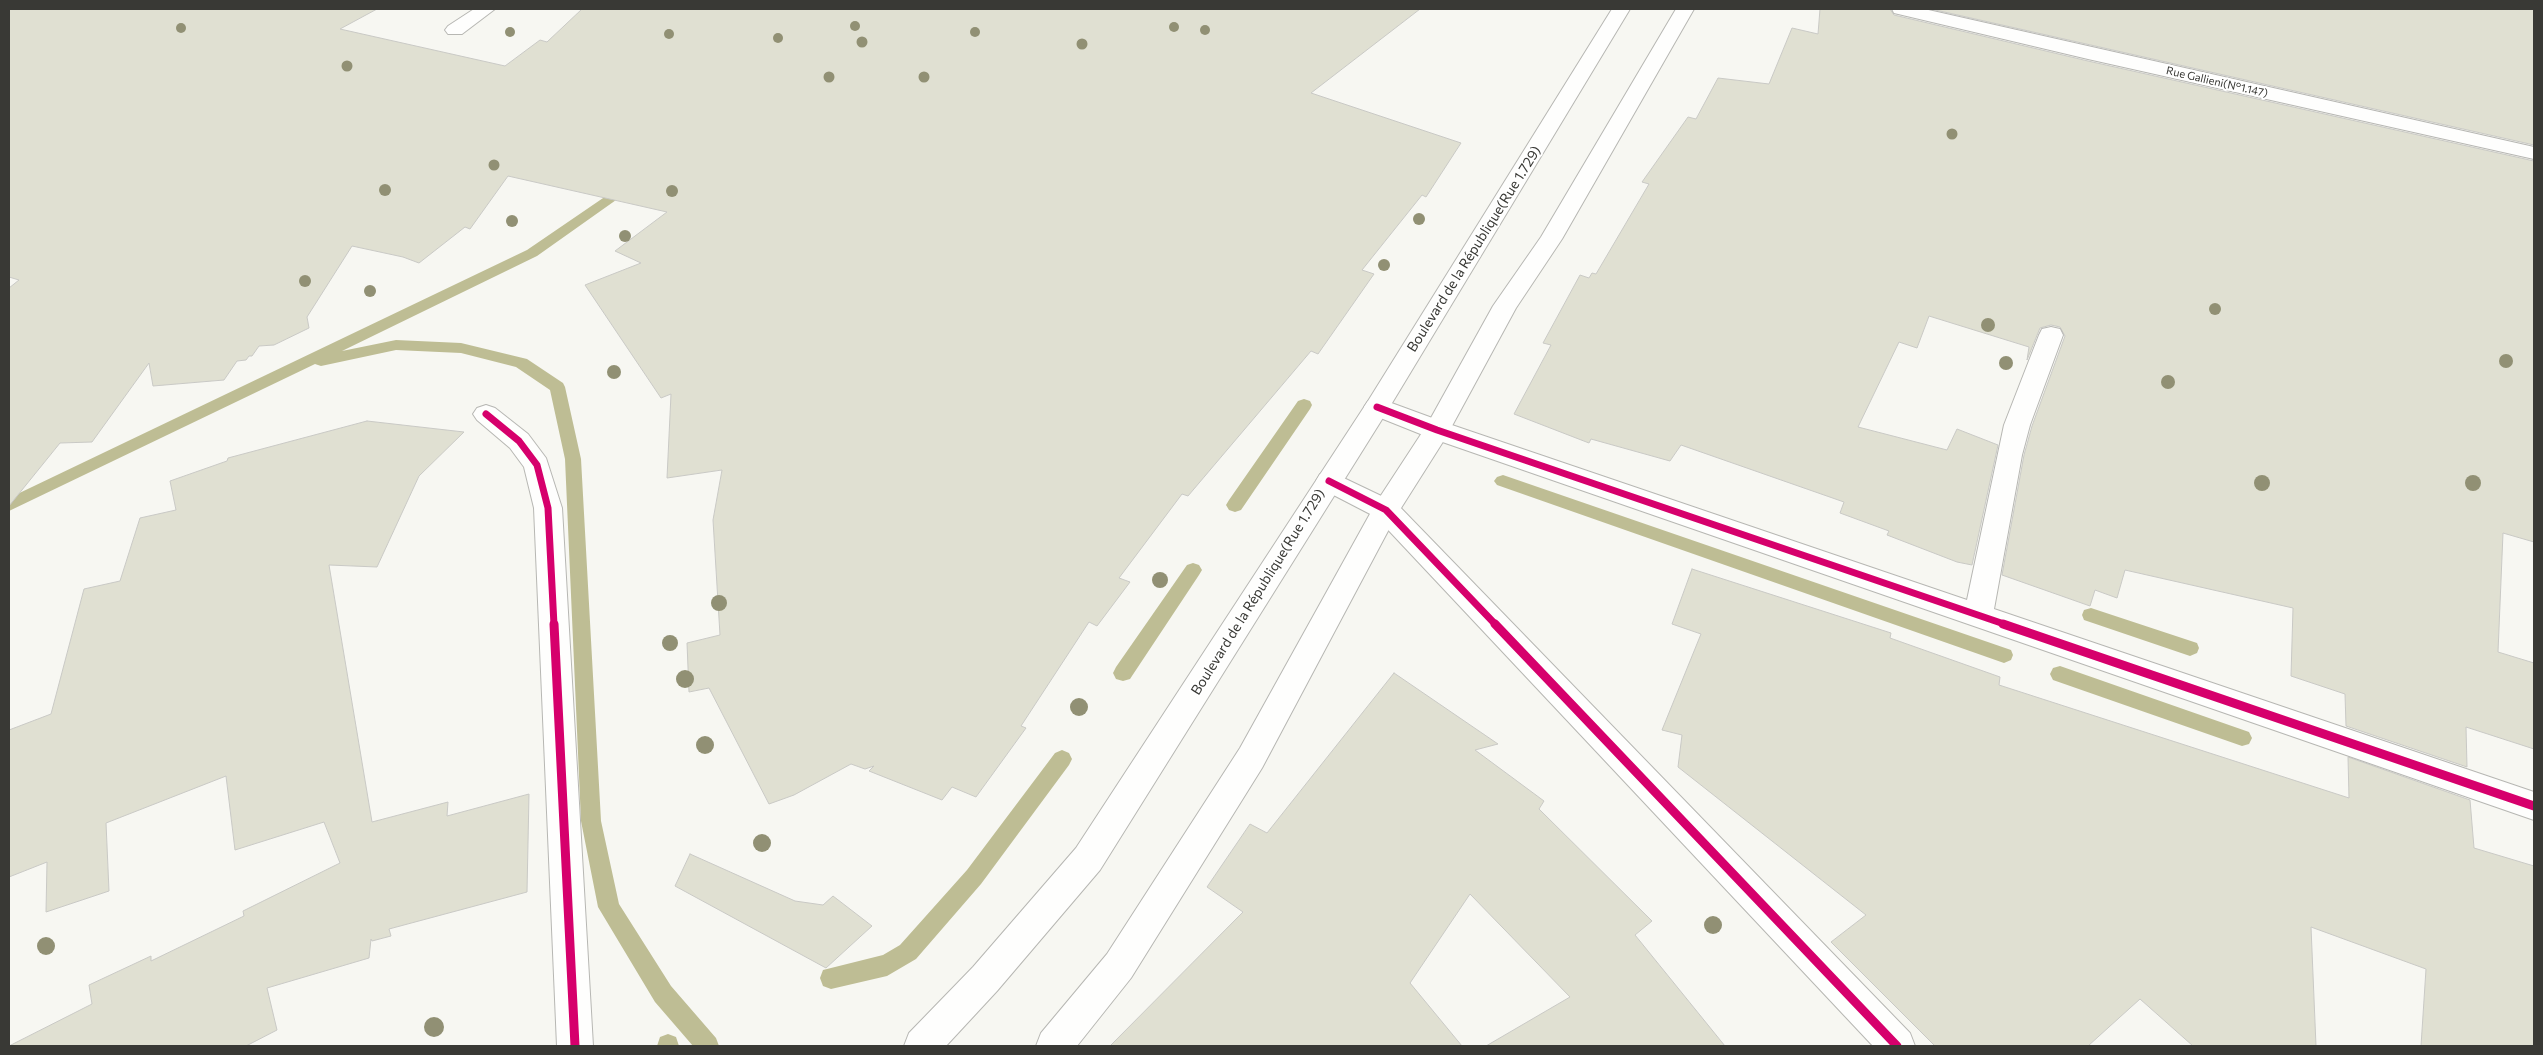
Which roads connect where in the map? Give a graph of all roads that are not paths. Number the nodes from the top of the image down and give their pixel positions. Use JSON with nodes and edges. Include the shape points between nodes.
{"nodes":[{"id":1,"x":486,"y":9,"type":"edge"},
{"id":2,"x":1621,"y":9,"type":"edge"},
{"id":3,"x":1685,"y":9,"type":"edge"},
{"id":4,"x":1901,"y":9,"type":"edge"},
{"id":5,"x":455,"y":30,"type":"dead end"},
{"id":6,"x":2534,"y":152,"type":"edge"},
{"id":7,"x":2051,"y":335,"type":"dead end"},
{"id":8,"x":1377,"y":407,"type":"junction"},
{"id":9,"x":486,"y":414,"type":"dead end"},
{"id":10,"x":1437,"y":430,"type":"junction"},
{"id":11,"x":1329,"y":481,"type":"junction"},
{"id":12,"x":1386,"y":510,"type":"junction"},
{"id":13,"x":1978,"y":615,"type":"junction"},
{"id":14,"x":2534,"y":806,"type":"edge"},
{"id":15,"x":575,"y":1046,"type":"edge"},
{"id":16,"x":922,"y":1046,"type":"edge"},
{"id":17,"x":1054,"y":1046,"type":"edge"},
{"id":18,"x":1897,"y":1046,"type":"edge"}],
"edges":[{"from":1,"to":5,"type":"main road"},
{"from":2,"to":8,"type":"main road","name":"Boulevard de la République(Rue 1.729)"},
{"from":3,"to":10,"type":"main road","via":[[1551,239],[1505,306]]},
{"from":4,"to":6,"type":"main road","name":"Rue Gallieni(N°1.147)","via":[[2088,54]]},
{"from":7,"to":13,"type":"main road","via":[[2017,426]]},
{"from":8,"to":10,"type":"main road"},
{"from":8,"to":11,"type":"main road","name":"Boulevard de la République(Rue 1.729)"},
{"from":9,"to":15,"type":"main road","via":[[519,441],[537,464],[548,508]]},
{"from":10,"to":12,"type":"main road"},
{"from":10,"to":13,"type":"main road"},
{"from":11,"to":12,"type":"main road"},
{"from":11,"to":16,"type":"main road","name":"Boulevard de la République(Rue 1.729)","via":[[1088,859],[985,979]]},
{"from":12,"to":17,"type":"main road","via":[[1251,758],[1198,844],[1119,966]]},
{"from":12,"to":18,"type":"main road"},
{"from":13,"to":14,"type":"main road"}]}
